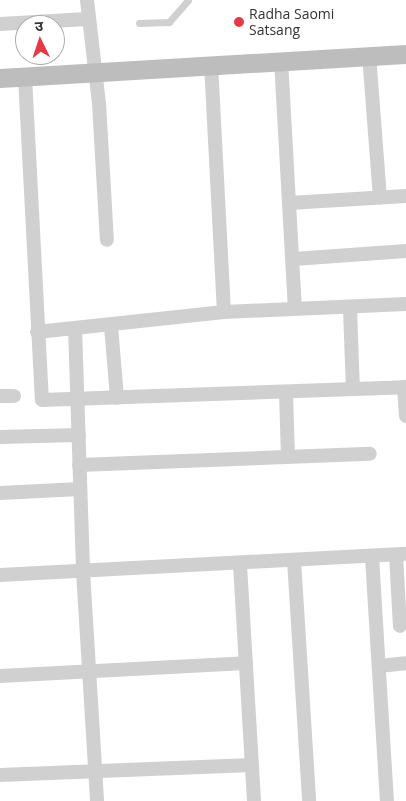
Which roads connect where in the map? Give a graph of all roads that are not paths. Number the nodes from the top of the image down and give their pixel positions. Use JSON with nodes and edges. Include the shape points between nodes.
{"nodes":[{"id":1,"x":87,"y":0,"type":"edge"},
{"id":2,"x":188,"y":0,"type":"edge"},
{"id":3,"x":87,"y":19,"type":"junction"},
{"id":4,"x":139,"y":23,"type":"dead end"},
{"id":5,"x":0,"y":24,"type":"edge"},
{"id":6,"x":406,"y":54,"type":"edge"},
{"id":7,"x":369,"y":55,"type":"junction"},
{"id":8,"x":281,"y":60,"type":"junction"},
{"id":9,"x":211,"y":64,"type":"junction"},
{"id":10,"x":94,"y":72,"type":"junction"},
{"id":11,"x":25,"y":77,"type":"junction"},
{"id":12,"x":0,"y":78,"type":"edge"},
{"id":13,"x":406,"y":196,"type":"edge"},
{"id":14,"x":380,"y":198,"type":"junction"},
{"id":15,"x":289,"y":203,"type":"junction"},
{"id":16,"x":107,"y":240,"type":"dead end"},
{"id":17,"x":406,"y":251,"type":"edge"},
{"id":18,"x":294,"y":259,"type":"junction"},
{"id":19,"x":406,"y":304,"type":"edge"},
{"id":20,"x":295,"y":309,"type":"junction"},
{"id":21,"x":350,"y":309,"type":"junction"},
{"id":22,"x":224,"y":312,"type":"junction"},
{"id":23,"x":111,"y":326,"type":"junction"},
{"id":24,"x":75,"y":328,"type":"junction"},
{"id":25,"x":36,"y":332,"type":"junction"},
{"id":26,"x":405,"y":387,"type":"edge"},
{"id":27,"x":353,"y":389,"type":"junction"},
{"id":28,"x":286,"y":393,"type":"junction"},
{"id":29,"x":117,"y":398,"type":"junction"},
{"id":30,"x":80,"y":400,"type":"junction"},
{"id":31,"x":406,"y":416,"type":"edge"},
{"id":32,"x":79,"y":435,"type":"junction"},
{"id":33,"x":0,"y":437,"type":"edge"},
{"id":34,"x":370,"y":454,"type":"dead end"},
{"id":35,"x":288,"y":457,"type":"junction"},
{"id":36,"x":80,"y":465,"type":"junction"},
{"id":37,"x":80,"y":489,"type":"junction"},
{"id":38,"x":0,"y":493,"type":"edge"},
{"id":39,"x":401,"y":555,"type":"edge"},
{"id":40,"x":372,"y":557,"type":"junction"},
{"id":41,"x":294,"y":560,"type":"junction"},
{"id":42,"x":240,"y":565,"type":"junction"},
{"id":43,"x":83,"y":571,"type":"junction"},
{"id":44,"x":0,"y":576,"type":"edge"},
{"id":45,"x":403,"y":626,"type":"edge"},
{"id":46,"x":376,"y":627,"type":"junction"},
{"id":47,"x":246,"y":663,"type":"junction"},
{"id":48,"x":406,"y":663,"type":"edge"},
{"id":49,"x":379,"y":666,"type":"junction"},
{"id":50,"x":90,"y":670,"type":"junction"},
{"id":51,"x":0,"y":676,"type":"edge"},
{"id":52,"x":252,"y":765,"type":"junction"},
{"id":53,"x":96,"y":772,"type":"junction"},
{"id":54,"x":0,"y":776,"type":"edge"},
{"id":55,"x":97,"y":801,"type":"edge"},
{"id":56,"x":254,"y":801,"type":"edge"},
{"id":57,"x":309,"y":801,"type":"edge"},
{"id":58,"x":387,"y":801,"type":"edge"}],
"edges":[{"from":1,"to":3,"type":"street"},
{"from":2,"to":4,"type":"lane","via":[[169,22]]},
{"from":3,"to":5,"type":"street"},
{"from":3,"to":10,"type":"street"},
{"from":6,"to":7,"type":"street"},
{"from":7,"to":8,"type":"street"},
{"from":7,"to":14,"type":"street"},
{"from":8,"to":9,"type":"street"},
{"from":8,"to":15,"type":"street"},
{"from":9,"to":10,"type":"street"},
{"from":9,"to":22,"type":"street"},
{"from":10,"to":11,"type":"street"},
{"from":10,"to":16,"type":"street"},
{"from":11,"to":12,"type":"street"},
{"from":11,"to":25,"type":"street"},
{"from":13,"to":14,"type":"street"},
{"from":14,"to":15,"type":"street"},
{"from":15,"to":18,"type":"street"},
{"from":17,"to":18,"type":"street"},
{"from":18,"to":20,"type":"street"},
{"from":19,"to":21,"type":"street"},
{"from":20,"to":21,"type":"street"},
{"from":20,"to":22,"type":"street"},
{"from":21,"to":27,"type":"street"},
{"from":22,"to":23,"type":"street"},
{"from":23,"to":24,"type":"street"},
{"from":23,"to":29,"type":"street"},
{"from":24,"to":25,"type":"street"},
{"from":24,"to":30,"type":"street"},
{"from":25,"to":30,"type":"street","via":[[42,400]]},
{"from":26,"to":27,"type":"street"},
{"from":26,"to":31,"type":"street"},
{"from":27,"to":28,"type":"street"},
{"from":28,"to":29,"type":"street"},
{"from":28,"to":35,"type":"street"},
{"from":29,"to":30,"type":"street"},
{"from":30,"to":32,"type":"street"},
{"from":32,"to":33,"type":"street"},
{"from":32,"to":36,"type":"street"},
{"from":34,"to":35,"type":"street"},
{"from":35,"to":36,"type":"street"},
{"from":36,"to":37,"type":"street"},
{"from":37,"to":38,"type":"street"},
{"from":37,"to":43,"type":"street"},
{"from":39,"to":40,"type":"street"},
{"from":39,"to":45,"type":"street"},
{"from":40,"to":41,"type":"street"},
{"from":40,"to":46,"type":"street"},
{"from":41,"to":42,"type":"street"},
{"from":41,"to":57,"type":"street"},
{"from":42,"to":43,"type":"street"},
{"from":42,"to":47,"type":"street"},
{"from":43,"to":44,"type":"street"},
{"from":43,"to":50,"type":"street"},
{"from":45,"to":46,"type":"street"},
{"from":46,"to":49,"type":"street"},
{"from":47,"to":50,"type":"street"},
{"from":47,"to":52,"type":"street"},
{"from":48,"to":49,"type":"street"},
{"from":49,"to":58,"type":"street"},
{"from":50,"to":51,"type":"street"},
{"from":50,"to":53,"type":"street"},
{"from":52,"to":53,"type":"street"},
{"from":52,"to":56,"type":"street"},
{"from":53,"to":54,"type":"street"},
{"from":53,"to":55,"type":"street"}]}
